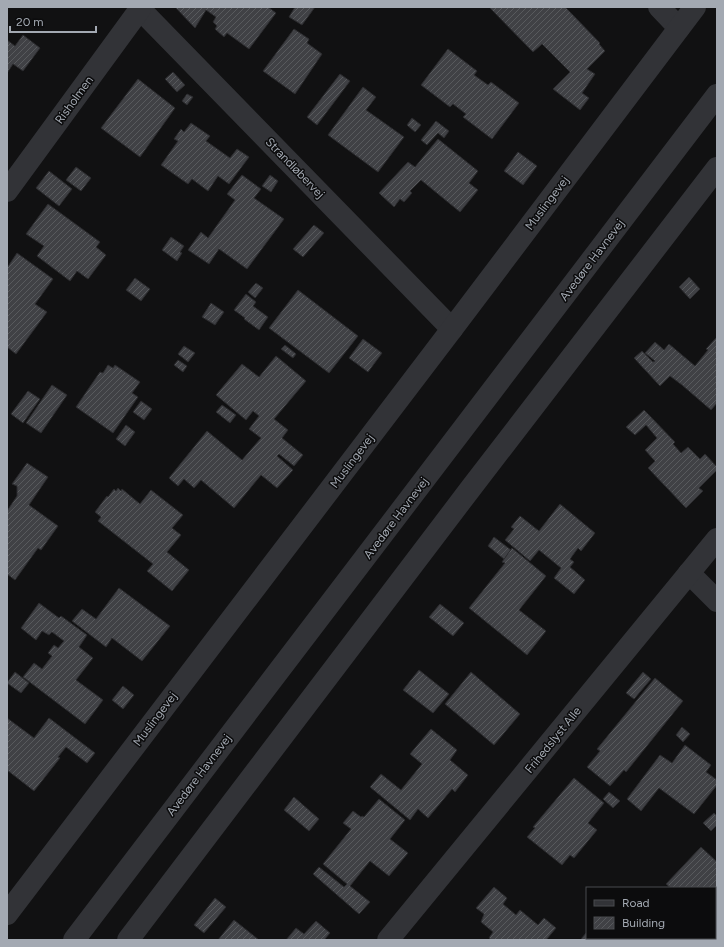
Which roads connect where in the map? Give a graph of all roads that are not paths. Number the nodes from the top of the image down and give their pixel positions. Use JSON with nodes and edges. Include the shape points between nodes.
{"nodes":[{"id":1,"x":658,"y":7,"type":"edge"},
{"id":2,"x":695,"y":7,"type":"edge"},
{"id":3,"x":139,"y":8,"type":"edge"},
{"id":4,"x":679,"y":28,"type":"junction"},
{"id":5,"x":717,"y":95,"type":"edge"},
{"id":6,"x":717,"y":168,"type":"edge"},
{"id":7,"x":7,"y":191,"type":"edge"},
{"id":8,"x":452,"y":329,"type":"junction"},
{"id":9,"x":717,"y":539,"type":"edge"},
{"id":10,"x":689,"y":573,"type":"junction"},
{"id":11,"x":717,"y":601,"type":"edge"},
{"id":12,"x":7,"y":914,"type":"edge"},
{"id":13,"x":74,"y":940,"type":"edge"},
{"id":14,"x":128,"y":940,"type":"edge"},
{"id":15,"x":389,"y":940,"type":"edge"}],
"edges":[{"from":1,"to":4,"type":"street"},
{"from":2,"to":4,"type":"street","name":"Muslingevej"},
{"from":3,"to":7,"type":"street","name":"Risholmen"},
{"from":3,"to":8,"type":"street","name":"Strandløbervej"},
{"from":4,"to":8,"type":"street","name":"Muslingevej"},
{"from":5,"to":13,"type":"street","name":"Avedøre Havnevej"},
{"from":6,"to":14,"type":"street"},
{"from":8,"to":12,"type":"street","name":"Muslingevej"},
{"from":9,"to":10,"type":"street","name":"Frihedslyst Alle"},
{"from":10,"to":11,"type":"street"},
{"from":10,"to":15,"type":"street","name":"Frihedslyst Alle"}]}
